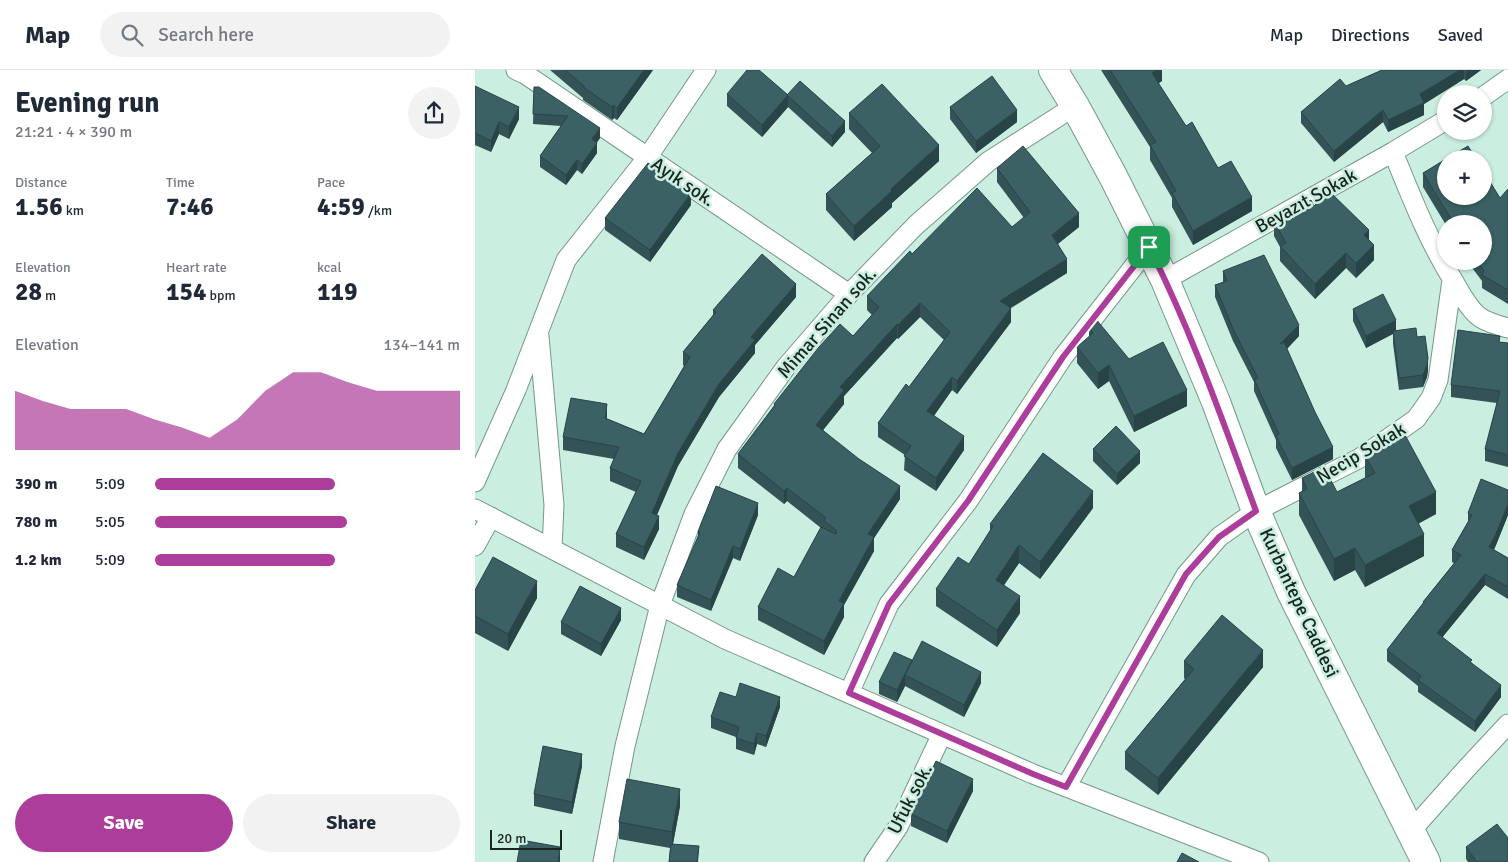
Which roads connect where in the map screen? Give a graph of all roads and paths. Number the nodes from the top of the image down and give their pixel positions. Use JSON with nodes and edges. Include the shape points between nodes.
{"nodes":[{"id":1,"x":516,"y":70,"type":"edge"},
{"id":2,"x":706,"y":70,"type":"edge"},
{"id":3,"x":1053,"y":70,"type":"edge"},
{"id":4,"x":1508,"y":79,"type":"edge"},
{"id":5,"x":1492,"y":90,"type":"edge"},
{"id":6,"x":1075,"y":106,"type":"junction"},
{"id":7,"x":1437,"y":125,"type":"edge"},
{"id":8,"x":1393,"y":152,"type":"junction"},
{"id":9,"x":647,"y":158,"type":"junction"},
{"id":10,"x":1149,"y":247,"type":"junction"},
{"id":11,"x":1165,"y":280,"type":"junction"},
{"id":12,"x":1452,"y":280,"type":"junction"},
{"id":13,"x":849,"y":294,"type":"junction"},
{"id":14,"x":1508,"y":328,"type":"edge"},
{"id":15,"x":539,"y":332,"type":"junction"},
{"id":16,"x":475,"y":482,"type":"edge"},
{"id":17,"x":1256,"y":511,"type":"junction"},
{"id":18,"x":483,"y":513,"type":"edge"},
{"id":19,"x":475,"y":546,"type":"edge"},
{"id":20,"x":552,"y":548,"type":"junction"},
{"id":21,"x":660,"y":605,"type":"junction"},
{"id":22,"x":849,"y":693,"type":"junction"},
{"id":23,"x":1508,"y":724,"type":"edge"},
{"id":24,"x":942,"y":734,"type":"junction"},
{"id":25,"x":1066,"y":787,"type":"junction"},
{"id":26,"x":1411,"y":832,"type":"junction"},
{"id":27,"x":603,"y":862,"type":"edge"},
{"id":28,"x":874,"y":862,"type":"edge"},
{"id":29,"x":1259,"y":862,"type":"edge"},
{"id":30,"x":1426,"y":862,"type":"edge"}],
"edges":[{"from":1,"to":9,"type":"street","name":"Ayık sok."},
{"from":2,"to":9,"type":"street"},
{"from":3,"to":6,"type":"main road","name":"Kurbantepe Caddesi"},
{"from":4,"to":5,"type":"street"},
{"from":6,"to":10,"type":"main road","name":"Kurbantepe Caddesi"},
{"from":6,"to":13,"type":"street","name":"Mimar Sinan sok.","via":[[989,161],[916,224]]},
{"from":7,"to":8,"type":"street","name":"Beyazıt Sokak"},
{"from":8,"to":11,"type":"street","name":"Beyazıt Sokak"},
{"from":8,"to":12,"type":"street","via":[[1429,239]]},
{"from":9,"to":13,"type":"street","name":"Ayık sok."},
{"from":9,"to":15,"type":"street","via":[[566,260]]},
{"from":10,"to":11,"type":"main road","name":"Kurbantepe Caddesi"},
{"from":10,"to":22,"type":"street","via":[[1063,357],[968,501],[889,604]]},
{"from":11,"to":17,"type":"main road","name":"Kurbantepe Caddesi"},
{"from":12,"to":14,"type":"street","via":[[1477,315]]},
{"from":12,"to":17,"type":"street","name":"Necip Sokak","via":[[1438,380],[1431,398],[1416,419],[1360,458]]},
{"from":13,"to":21,"type":"street","name":"Mimar Sinan sok.","via":[[786,367],[727,449],[694,514]]},
{"from":15,"to":16,"type":"street"},
{"from":15,"to":20,"type":"street","via":[[554,505]]},
{"from":17,"to":25,"type":"street","name":"Necip Sokak","via":[[1219,537],[1186,574]]},
{"from":17,"to":26,"type":"main road","name":"Kurbantepe Caddesi","via":[[1291,592]]},
{"from":18,"to":19,"type":"street"},
{"from":18,"to":20,"type":"street"},
{"from":20,"to":21,"type":"street"},
{"from":21,"to":22,"type":"street","via":[[725,639]]},
{"from":21,"to":27,"type":"street","name":"Mimar Sinan sok.","via":[[625,746]]},
{"from":22,"to":24,"type":"street"},
{"from":23,"to":26,"type":"street"},
{"from":24,"to":25,"type":"street"},
{"from":24,"to":28,"type":"street","name":"Ufuk sok.","via":[[898,827]]},
{"from":25,"to":29,"type":"street"},
{"from":26,"to":30,"type":"main road","name":"Kurbantepe Caddesi"}]}
